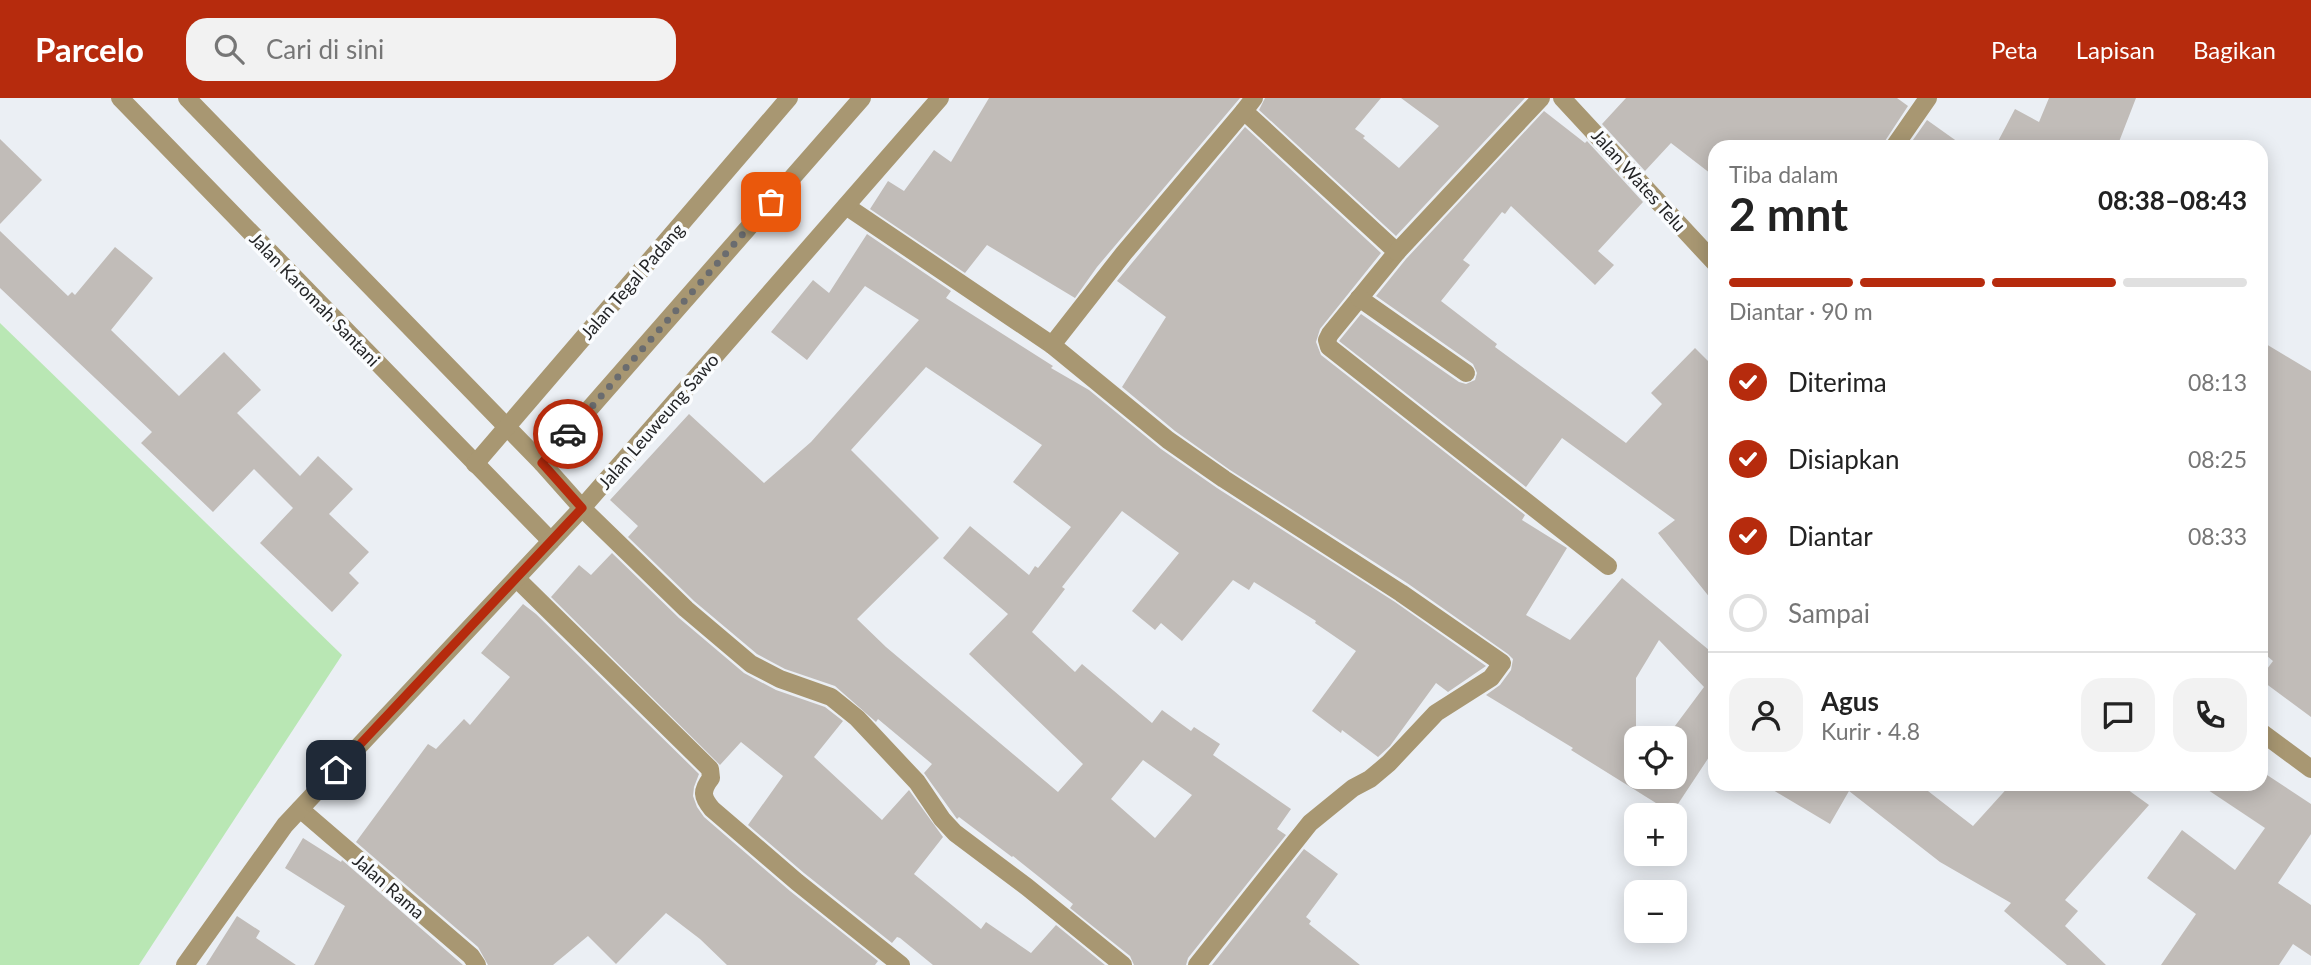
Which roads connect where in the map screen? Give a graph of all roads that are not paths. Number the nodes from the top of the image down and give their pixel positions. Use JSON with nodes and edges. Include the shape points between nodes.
{"nodes":[{"id":1,"x":120,"y":98,"type":"edge"},
{"id":2,"x":187,"y":98,"type":"edge"},
{"id":3,"x":789,"y":98,"type":"edge"},
{"id":4,"x":940,"y":98,"type":"edge"},
{"id":5,"x":1541,"y":98,"type":"edge"},
{"id":6,"x":1562,"y":98,"type":"edge"},
{"id":7,"x":1928,"y":98,"type":"edge"},
{"id":8,"x":859,"y":99,"type":"edge"},
{"id":9,"x":1249,"y":105,"type":"edge"},
{"id":10,"x":1899,"y":140,"type":"edge"},
{"id":11,"x":846,"y":206,"type":"junction"},
{"id":12,"x":1397,"y":252,"type":"junction"},
{"id":13,"x":1708,"y":255,"type":"edge"},
{"id":14,"x":1359,"y":298,"type":"junction"},
{"id":15,"x":1052,"y":345,"type":"junction"},
{"id":16,"x":1466,"y":373,"type":"dead end"},
{"id":17,"x":506,"y":427,"type":"junction"},
{"id":18,"x":542,"y":463,"type":"junction"},
{"id":19,"x":475,"y":464,"type":"junction"},
{"id":20,"x":582,"y":508,"type":"junction"},
{"id":21,"x":551,"y":541,"type":"junction"},
{"id":22,"x":1608,"y":566,"type":"dead end"},
{"id":23,"x":517,"y":579,"type":"junction"},
{"id":24,"x":2268,"y":737,"type":"edge"},
{"id":25,"x":2311,"y":769,"type":"edge"},
{"id":26,"x":300,"y":808,"type":"junction"},
{"id":27,"x":185,"y":965,"type":"edge"},
{"id":28,"x":477,"y":965,"type":"edge"},
{"id":29,"x":901,"y":965,"type":"edge"},
{"id":30,"x":1123,"y":965,"type":"edge"},
{"id":31,"x":1197,"y":965,"type":"edge"}],
"edges":[{"from":1,"to":19,"type":"street","name":"Jalan Karomah Santani"},
{"from":2,"to":17,"type":"street"},
{"from":3,"to":17,"type":"street","name":"Jalan Tegal Padang"},
{"from":4,"to":11,"type":"street","name":"Jalan Leuweung Sawo"},
{"from":5,"to":12,"type":"street"},
{"from":6,"to":13,"type":"street","name":"Jalan Wates Telu"},
{"from":7,"to":10,"type":"street"},
{"from":8,"to":18,"type":"street"},
{"from":9,"to":12,"type":"street"},
{"from":9,"to":15,"type":"street"},
{"from":11,"to":15,"type":"street"},
{"from":11,"to":20,"type":"street","name":"Jalan Leuweung Sawo"},
{"from":12,"to":14,"type":"street"},
{"from":14,"to":16,"type":"street"},
{"from":14,"to":22,"type":"street","via":[[1330,334],[1329,347]]},
{"from":15,"to":31,"type":"street","via":[[1168,440],[1502,663],[1491,678],[1436,713],[1370,779],[1310,823]]},
{"from":17,"to":18,"type":"street"},
{"from":17,"to":19,"type":"street","name":"Jalan Tegal Padang"},
{"from":18,"to":20,"type":"street"},
{"from":19,"to":21,"type":"street","name":"Jalan Karomah Santani"},
{"from":20,"to":21,"type":"street","name":"Jalan Leuweung Sawo"},
{"from":20,"to":30,"type":"street","via":[[686,609],[751,664],[831,696],[917,782],[955,833]]},
{"from":21,"to":23,"type":"street","name":"Jalan Leuweung Sawo"},
{"from":23,"to":26,"type":"street","name":"Jalan Leuweung Sawo"},
{"from":23,"to":29,"type":"street","via":[[710,769],[702,789],[712,809]]},
{"from":24,"to":25,"type":"street"},
{"from":26,"to":27,"type":"street","name":"Jalan Leuweung Sawo"},
{"from":26,"to":28,"type":"street","name":"Jalan Rama"}]}
